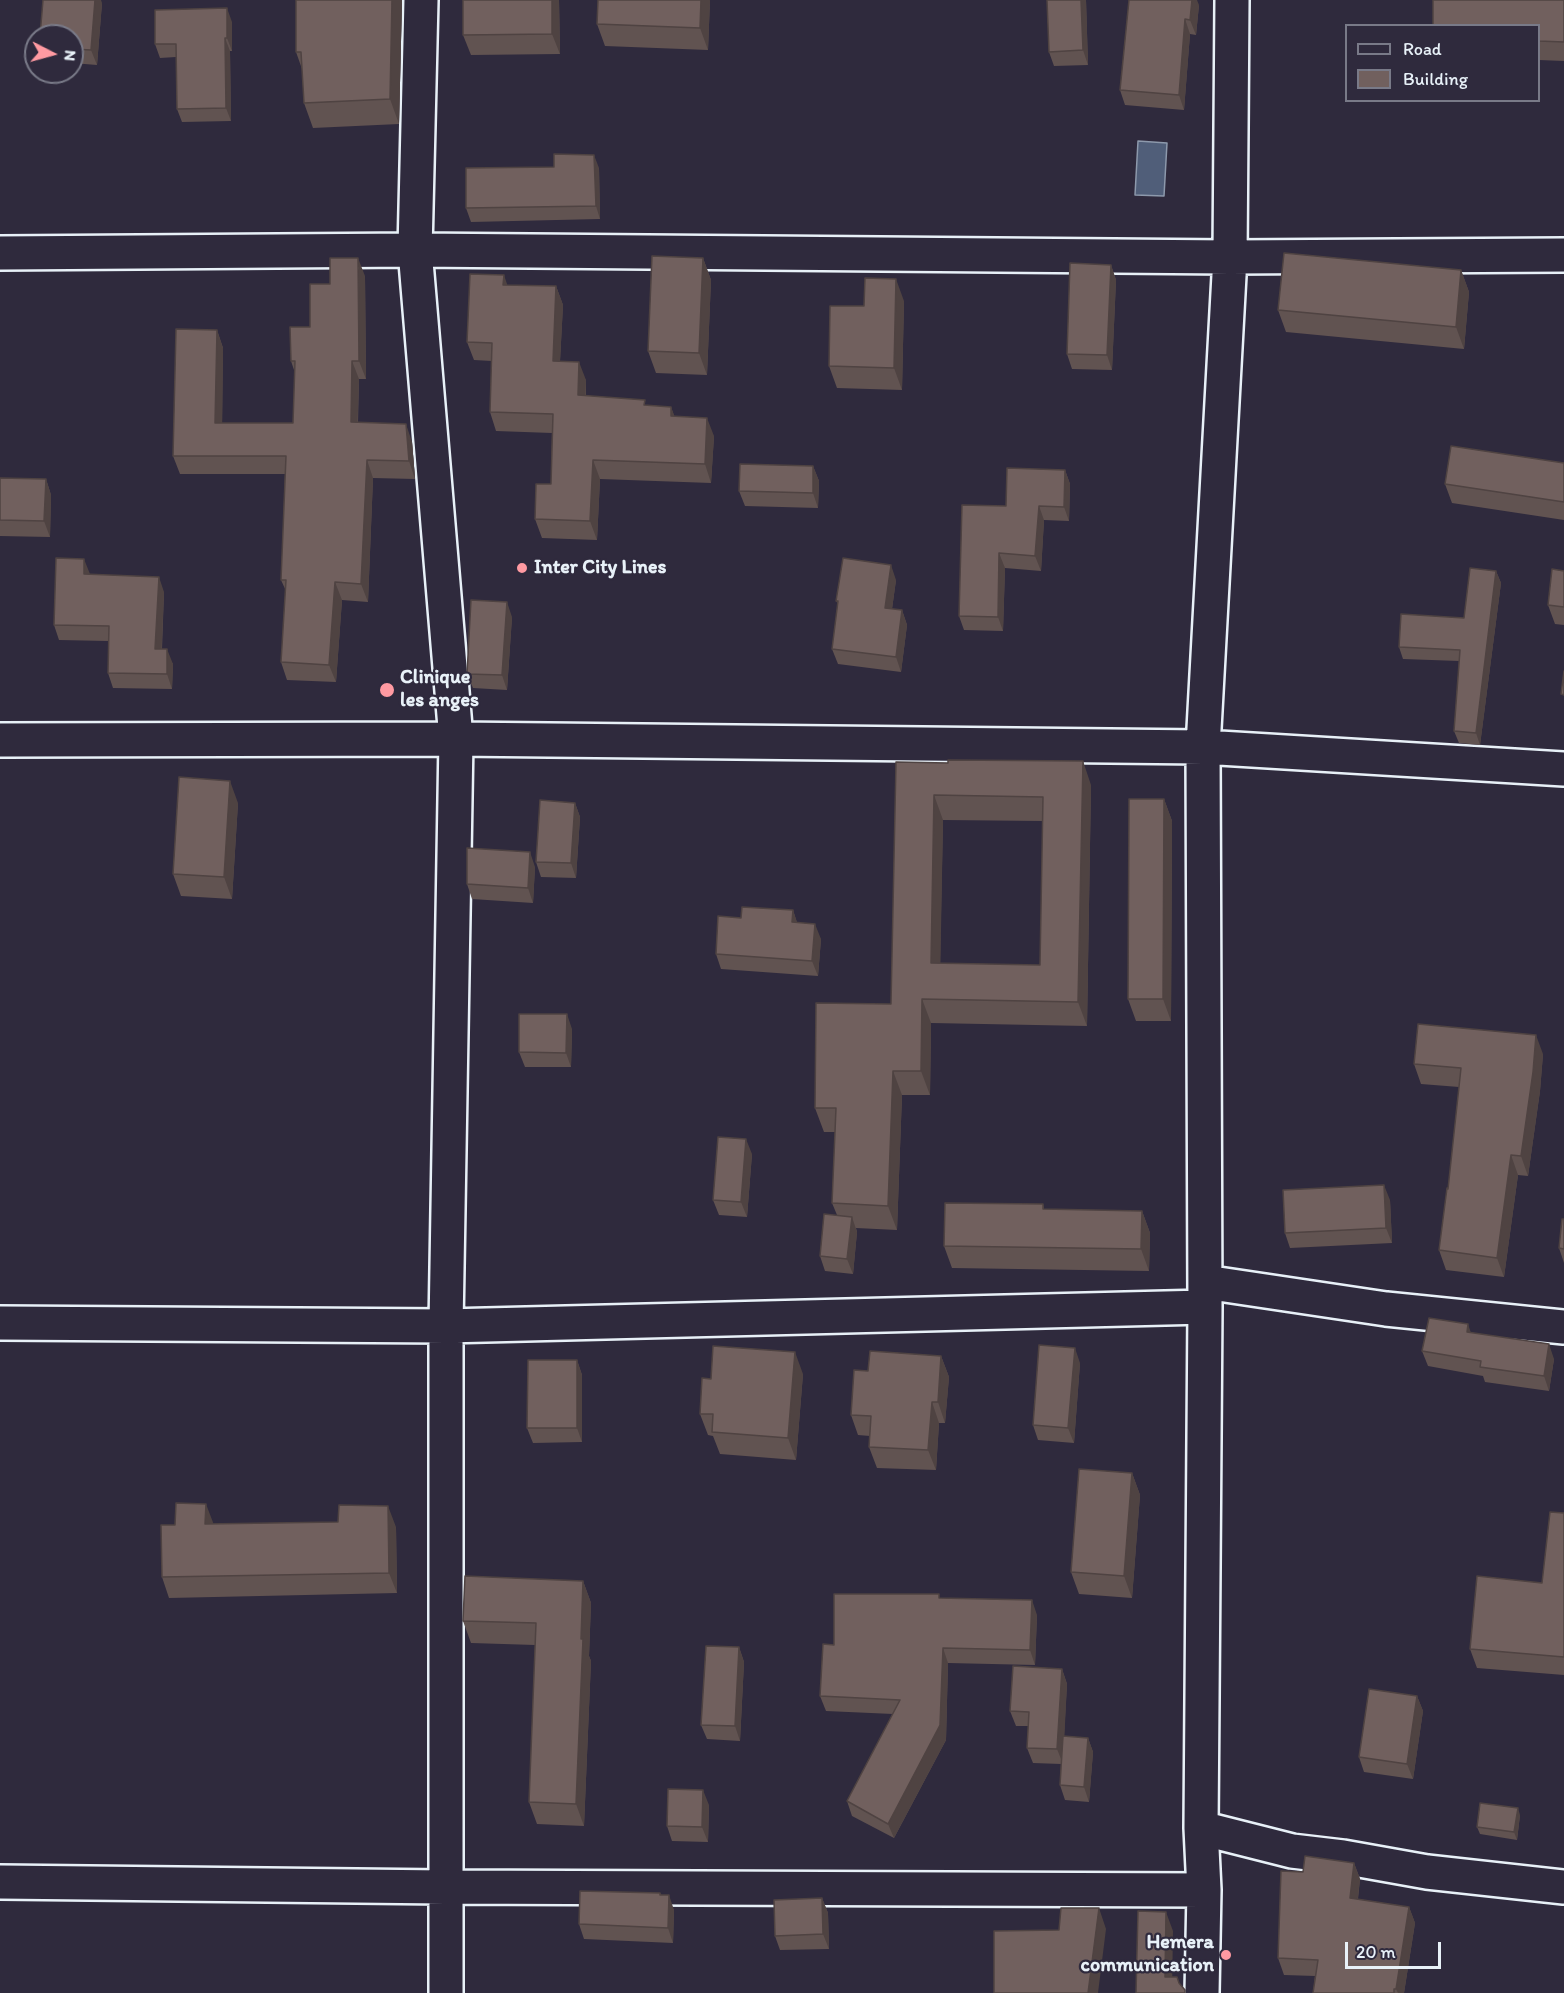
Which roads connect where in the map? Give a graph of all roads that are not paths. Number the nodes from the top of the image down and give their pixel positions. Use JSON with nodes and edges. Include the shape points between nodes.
{"nodes":[{"id":1,"x":421,"y":0,"type":"edge"},
{"id":2,"x":1232,"y":0,"type":"edge"},
{"id":3,"x":415,"y":250,"type":"junction"},
{"id":4,"x":0,"y":253,"type":"edge"},
{"id":5,"x":1564,"y":255,"type":"edge"},
{"id":6,"x":1230,"y":257,"type":"junction"},
{"id":7,"x":456,"y":739,"type":"junction"},
{"id":8,"x":0,"y":740,"type":"edge"},
{"id":9,"x":1203,"y":747,"type":"junction"},
{"id":10,"x":1564,"y":769,"type":"edge"},
{"id":11,"x":1205,"y":1294,"type":"junction"},
{"id":12,"x":0,"y":1323,"type":"edge"},
{"id":13,"x":446,"y":1326,"type":"junction"},
{"id":14,"x":1564,"y":1328,"type":"edge"},
{"id":15,"x":1201,"y":1828,"type":"junction"},
{"id":16,"x":0,"y":1882,"type":"edge"},
{"id":17,"x":445,"y":1887,"type":"junction"},
{"id":18,"x":1564,"y":1887,"type":"edge"},
{"id":19,"x":1204,"y":1890,"type":"junction"},
{"id":20,"x":446,"y":1993,"type":"edge"},
{"id":21,"x":1202,"y":1993,"type":"edge"}],
"edges":[{"from":1,"to":3,"type":"street"},
{"from":2,"to":6,"type":"street"},
{"from":3,"to":4,"type":"street"},
{"from":3,"to":6,"type":"street"},
{"from":3,"to":7,"type":"street"},
{"from":5,"to":6,"type":"street"},
{"from":6,"to":9,"type":"street"},
{"from":7,"to":8,"type":"street"},
{"from":7,"to":9,"type":"street"},
{"from":7,"to":13,"type":"street"},
{"from":9,"to":10,"type":"street"},
{"from":9,"to":11,"type":"street"},
{"from":11,"to":13,"type":"street"},
{"from":11,"to":14,"type":"street"},
{"from":11,"to":15,"type":"street"},
{"from":12,"to":13,"type":"street"},
{"from":13,"to":17,"type":"street"},
{"from":15,"to":18,"type":"street","via":[[1292,1851],[1427,1872]]},
{"from":15,"to":19,"type":"street"},
{"from":16,"to":17,"type":"street"},
{"from":17,"to":19,"type":"street"},
{"from":17,"to":20,"type":"street"},
{"from":19,"to":21,"type":"street"}]}
